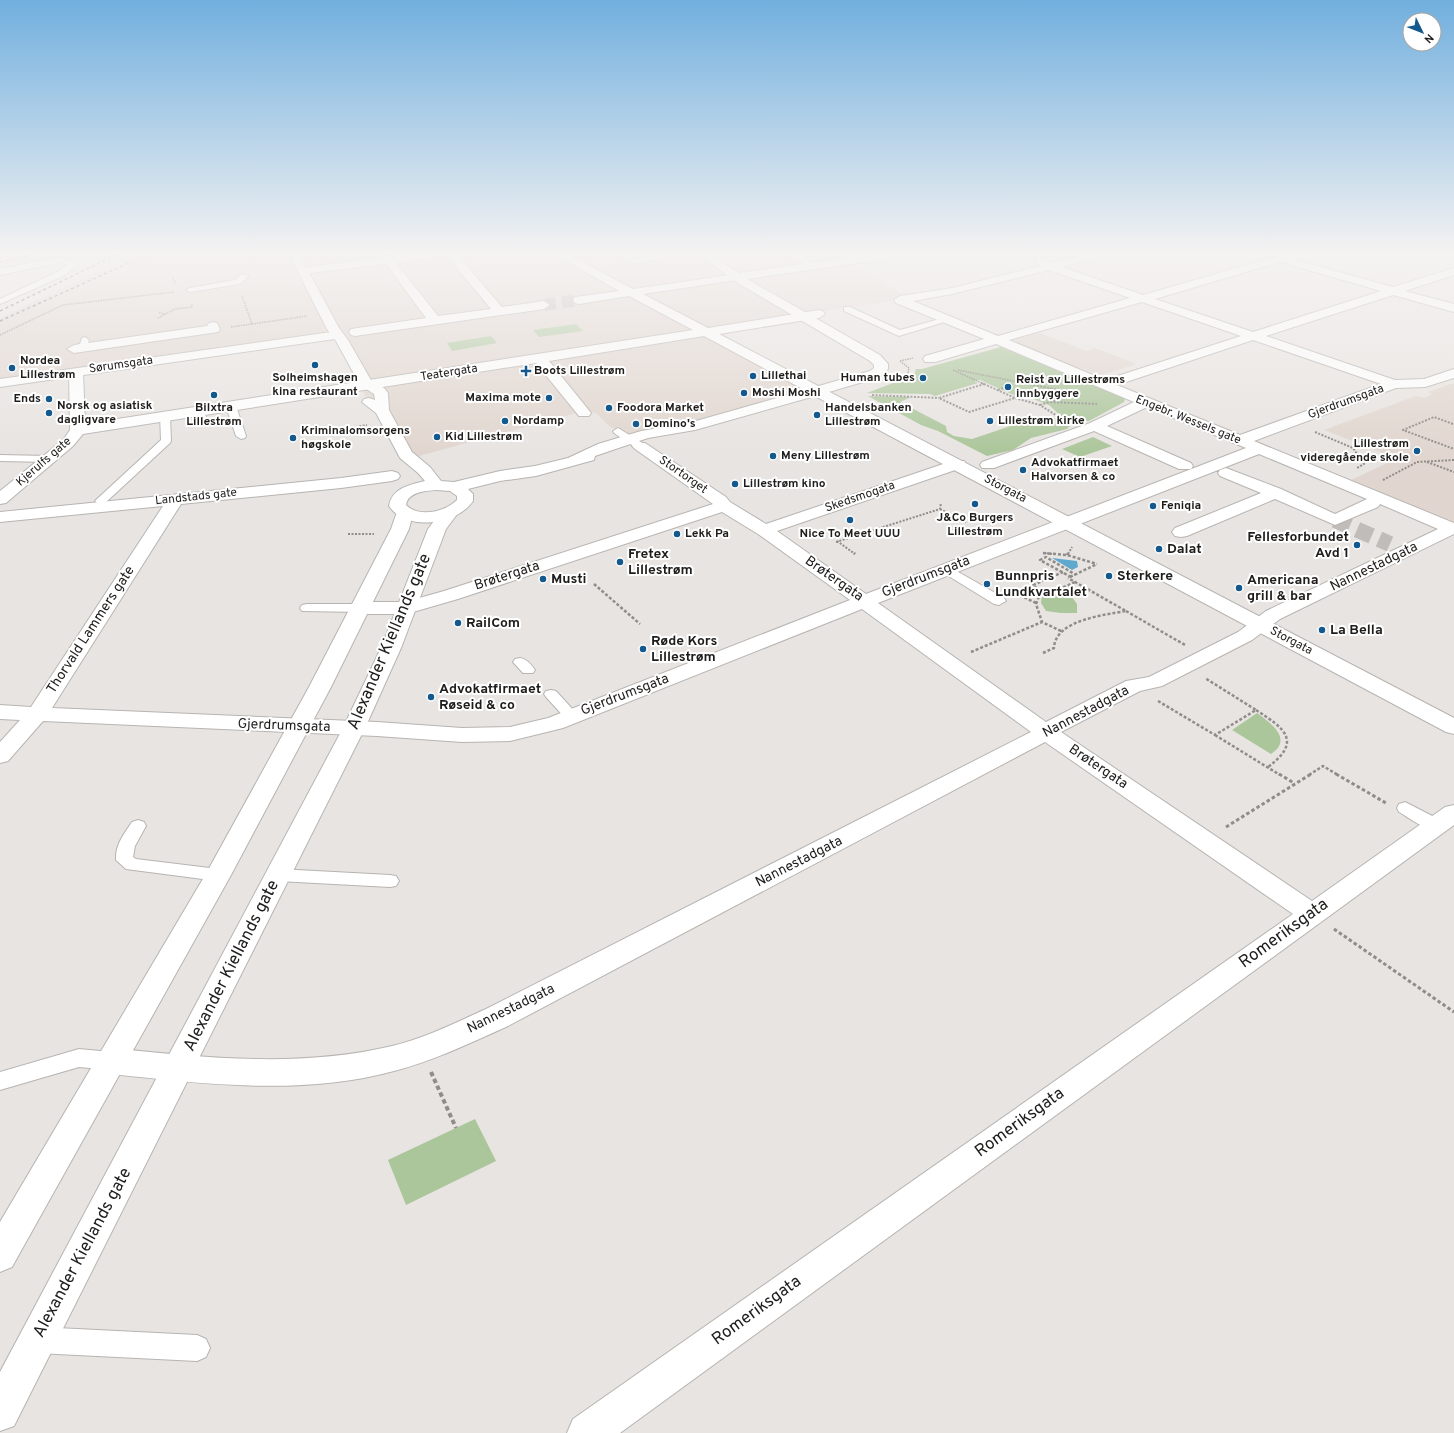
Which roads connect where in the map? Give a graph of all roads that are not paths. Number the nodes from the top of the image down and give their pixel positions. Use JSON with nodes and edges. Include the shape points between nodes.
{"nodes":[{"id":1,"x":330,"y":319,"type":"edge"},
{"id":2,"x":450,"y":319,"type":"edge"},
{"id":3,"x":680,"y":319,"type":"edge"},
{"id":4,"x":786,"y":319,"type":"edge"},
{"id":5,"x":808,"y":319,"type":"edge"},
{"id":6,"x":869,"y":319,"type":"edge"},
{"id":7,"x":1068,"y":319,"type":"edge"},
{"id":8,"x":1203,"y":319,"type":"edge"},
{"id":9,"x":1307,"y":319,"type":"edge"},
{"id":10,"x":947,"y":320,"type":"joint"},
{"id":11,"x":434,"y":321,"type":"joint"},
{"id":12,"x":213,"y":328,"type":"road end"},
{"id":13,"x":354,"y":332,"type":"dead end"},
{"id":14,"x":706,"y":332,"type":"junction"},
{"id":15,"x":338,"y":334,"type":"junction"},
{"id":16,"x":1254,"y":336,"type":"junction"},
{"id":17,"x":85,"y":340,"type":"dead end"},
{"id":18,"x":996,"y":340,"type":"junction"},
{"id":19,"x":74,"y":349,"type":"joint"},
{"id":20,"x":930,"y":359,"type":"dead end"},
{"id":21,"x":542,"y":362,"type":"dead end"},
{"id":22,"x":76,"y":372,"type":"junction"},
{"id":23,"x":1454,"y":373,"type":"edge"},
{"id":24,"x":0,"y":383,"type":"edge"},
{"id":25,"x":1394,"y":384,"type":"junction"},
{"id":26,"x":367,"y":385,"type":"junction"},
{"id":27,"x":1103,"y":385,"type":"junction"},
{"id":28,"x":817,"y":391,"type":"junction"},
{"id":29,"x":1145,"y":403,"type":"junction"},
{"id":30,"x":232,"y":406,"type":"junction"},
{"id":31,"x":584,"y":413,"type":"dead end"},
{"id":32,"x":165,"y":416,"type":"junction"},
{"id":33,"x":1089,"y":427,"type":"junction"},
{"id":34,"x":78,"y":430,"type":"junction"},
{"id":35,"x":241,"y":436,"type":"dead end"},
{"id":36,"x":629,"y":439,"type":"junction"},
{"id":37,"x":1239,"y":441,"type":"junction"},
{"id":38,"x":1258,"y":449,"type":"junction"},
{"id":39,"x":406,"y":455,"type":"junction"},
{"id":40,"x":0,"y":458,"type":"edge"},
{"id":41,"x":49,"y":458,"type":"junction"},
{"id":42,"x":958,"y":464,"type":"junction"},
{"id":43,"x":988,"y":465,"type":"dead end"},
{"id":44,"x":1185,"y":466,"type":"dead end"},
{"id":45,"x":1226,"y":473,"type":"dead end"},
{"id":46,"x":392,"y":476,"type":"dead end"},
{"id":47,"x":436,"y":485,"type":"junction"},
{"id":48,"x":409,"y":491,"type":"junction"},
{"id":49,"x":460,"y":492,"type":"junction"},
{"id":50,"x":1275,"y":493,"type":"junction"},
{"id":51,"x":1367,"y":497,"type":"junction"},
{"id":52,"x":0,"y":499,"type":"edge"},
{"id":53,"x":176,"y":499,"type":"junction"},
{"id":54,"x":101,"y":501,"type":"dead end"},
{"id":55,"x":724,"y":506,"type":"junction"},
{"id":56,"x":404,"y":513,"type":"junction"},
{"id":57,"x":449,"y":513,"type":"junction"},
{"id":58,"x":0,"y":517,"type":"edge"},
{"id":59,"x":1066,"y":522,"type":"junction"},
{"id":60,"x":1453,"y":528,"type":"edge"},
{"id":61,"x":764,"y":530,"type":"junction"},
{"id":62,"x":1181,"y":532,"type":"dead end"},
{"id":63,"x":946,"y":569,"type":"junction"},
{"id":64,"x":864,"y":601,"type":"junction"},
{"id":65,"x":999,"y":602,"type":"dead end"},
{"id":66,"x":307,"y":608,"type":"dead end"},
{"id":67,"x":360,"y":608,"type":"junction"},
{"id":68,"x":406,"y":608,"type":"junction"},
{"id":69,"x":1260,"y":625,"type":"junction"},
{"id":70,"x":551,"y":694,"type":"dead end"},
{"id":71,"x":0,"y":712,"type":"edge"},
{"id":72,"x":37,"y":714,"type":"junction"},
{"id":73,"x":571,"y":716,"type":"junction"},
{"id":74,"x":298,"y":727,"type":"junction"},
{"id":75,"x":1454,"y":727,"type":"edge"},
{"id":76,"x":354,"y":728,"type":"junction"},
{"id":77,"x":1047,"y":732,"type":"junction"},
{"id":78,"x":0,"y":756,"type":"edge"},
{"id":79,"x":1398,"y":807,"type":"road end"},
{"id":80,"x":1445,"y":819,"type":"edge"},
{"id":81,"x":138,"y":826,"type":"dead end"},
{"id":82,"x":278,"y":874,"type":"junction"},
{"id":83,"x":218,"y":875,"type":"junction"},
{"id":84,"x":390,"y":881,"type":"dead end"},
{"id":85,"x":1312,"y":914,"type":"junction"},
{"id":86,"x":111,"y":1061,"type":"junction"},
{"id":87,"x":179,"y":1068,"type":"junction"},
{"id":88,"x":0,"y":1081,"type":"edge"},
{"id":89,"x":0,"y":1255,"type":"edge"},
{"id":90,"x":37,"y":1340,"type":"junction"},
{"id":91,"x":197,"y":1348,"type":"dead end"},
{"id":92,"x":0,"y":1412,"type":"edge"},
{"id":93,"x":587,"y":1433,"type":"edge"}],
"edges":[{"from":1,"to":15,"type":"street"},
{"from":2,"to":11,"type":"street"},
{"from":3,"to":14,"type":"street","name":"Storgata"},
{"from":4,"to":14,"type":"street","name":"Teatergata"},
{"from":5,"to":28,"type":"street","via":[[881,364],[881,369],[875,374]]},
{"from":6,"to":10,"type":"lane","via":[[899,332]]},
{"from":7,"to":18,"type":"street"},
{"from":8,"to":16,"type":"street"},
{"from":9,"to":16,"type":"street"},
{"from":10,"to":18,"type":"street","name":"Engebr. Wessels gate"},
{"from":11,"to":13,"type":"street"},
{"from":12,"to":19,"type":"street","name":"Sørumsgata"},
{"from":14,"to":26,"type":"street","name":"Teatergata","via":[[462,367]]},
{"from":14,"to":28,"type":"street","name":"Storgata"},
{"from":15,"to":22,"type":"street","name":"Sørumsgata"},
{"from":15,"to":26,"type":"street"},
{"from":16,"to":25,"type":"street"},
{"from":16,"to":27,"type":"street"},
{"from":17,"to":19,"type":"lane","via":[[84,345]]},
{"from":18,"to":20,"type":"street"},
{"from":18,"to":27,"type":"street","name":"Engebr. Wessels gate"},
{"from":21,"to":31,"type":"street"},
{"from":22,"to":24,"type":"street","name":"Sørumsgata"},
{"from":22,"to":34,"type":"street","name":"Kjerulfs gate"},
{"from":23,"to":25,"type":"street","name":"Gjerdrumsgata","via":[[1425,383]]},
{"from":25,"to":37,"type":"street","name":"Gjerdrumsgata"},
{"from":26,"to":30,"type":"street","name":"Teatergata"},
{"from":26,"to":39,"type":"street","via":[[362,393],[382,410]]},
{"from":27,"to":29,"type":"street","name":"Engebr. Wessels gate"},
{"from":28,"to":36,"type":"street","via":[[690,427],[664,438]]},
{"from":28,"to":42,"type":"street","name":"Storgata"},
{"from":29,"to":33,"type":"street"},
{"from":29,"to":37,"type":"street","name":"Engebr. Wessels gate"},
{"from":30,"to":32,"type":"street","name":"Teatergata","via":[[200,416]]},
{"from":30,"to":35,"type":"lane"},
{"from":32,"to":34,"type":"street","name":"Teatergata"},
{"from":32,"to":54,"type":"lane","via":[[166,441]]},
{"from":33,"to":43,"type":"street"},
{"from":33,"to":44,"type":"street"},
{"from":34,"to":41,"type":"street","name":"Kjerulfs gate","via":[[68,443]]},
{"from":36,"to":49,"type":"street","via":[[614,453],[574,460],[536,471],[507,484]]},
{"from":36,"to":55,"type":"street","name":"Stortorget"},
{"from":37,"to":38,"type":"street","name":"Engebr. Wessels gate"},
{"from":38,"to":51,"type":"street","name":"Engebr. Wessels gate"},
{"from":38,"to":59,"type":"street","name":"Gjerdrumsgata"},
{"from":39,"to":47,"type":"street","via":[[424,470]]},
{"from":39,"to":48,"type":"street","via":[[405,473]]},
{"from":40,"to":41,"type":"lane"},
{"from":41,"to":52,"type":"street","name":"Kjerulfs gate"},
{"from":42,"to":59,"type":"street","name":"Storgata"},
{"from":42,"to":61,"type":"street","name":"Skedsmogata"},
{"from":45,"to":50,"type":"street"},
{"from":46,"to":53,"type":"street","name":"Landstads gate"},
{"from":47,"to":48,"type":"street"},
{"from":47,"to":49,"type":"street"},
{"from":48,"to":56,"type":"street","via":[[397,502],[399,510]]},
{"from":49,"to":57,"type":"street","via":[[462,506]]},
{"from":50,"to":51,"type":"street","via":[[1335,520]]},
{"from":50,"to":62,"type":"street"},
{"from":51,"to":60,"type":"street","name":"Engebr. Wessels gate"},
{"from":53,"to":58,"type":"street","name":"Landstads gate"},
{"from":53,"to":72,"type":"street","name":"Thorvald Lammers gate"},
{"from":55,"to":61,"type":"street","name":"Brøtergata"},
{"from":55,"to":68,"type":"street","name":"Brøtergata"},
{"from":56,"to":57,"type":"street","via":[[425,517]]},
{"from":56,"to":67,"type":"street","via":[[400,529]]},
{"from":57,"to":68,"type":"street","name":"Alexander Kiellands gate","via":[[437,529]]},
{"from":59,"to":63,"type":"street","name":"Gjerdrumsgata"},
{"from":59,"to":69,"type":"street","name":"Storgata"},
{"from":60,"to":69,"type":"street","name":"Nannestadgata","via":[[1273,615]]},
{"from":61,"to":64,"type":"street","name":"Brøtergata","via":[[813,560]]},
{"from":63,"to":64,"type":"street","name":"Gjerdrumsgata"},
{"from":63,"to":65,"type":"lane"},
{"from":64,"to":73,"type":"street","name":"Gjerdrumsgata"},
{"from":64,"to":77,"type":"street","name":"Brøtergata"},
{"from":66,"to":67,"type":"lane"},
{"from":67,"to":68,"type":"street","name":"Brøtergata"},
{"from":67,"to":74,"type":"street"},
{"from":68,"to":76,"type":"street","name":"Alexander Kiellands gate","via":[[374,688]]},
{"from":69,"to":75,"type":"street","name":"Storgata"},
{"from":69,"to":77,"type":"street","name":"Nannestadgata","via":[[1245,636],[1155,682],[1134,686],[1063,721]]},
{"from":70,"to":73,"type":"lane"},
{"from":71,"to":72,"type":"street","name":"Gjerdrumsgata"},
{"from":72,"to":74,"type":"street","name":"Gjerdrumsgata"},
{"from":72,"to":78,"type":"street","name":"Thorvald Lammers gate"},
{"from":73,"to":76,"type":"street","name":"Gjerdrumsgata","via":[[532,730],[510,734],[462,735]]},
{"from":74,"to":76,"type":"street","name":"Gjerdrumsgata"},
{"from":74,"to":83,"type":"street"},
{"from":76,"to":82,"type":"street","name":"Alexander Kiellands gate"},
{"from":77,"to":85,"type":"street","name":"Brøtergata"},
{"from":77,"to":87,"type":"street","name":"Nannestadgata","via":[[496,1018],[421,1050],[360,1066],[316,1071]]},
{"from":79,"to":80,"type":"lane"},
{"from":80,"to":85,"type":"street","name":"Romeriksgata"},
{"from":81,"to":83,"type":"lane","via":[[126,844],[124,854],[125,860],[132,866]]},
{"from":82,"to":84,"type":"lane"},
{"from":82,"to":87,"type":"street","name":"Alexander Kiellands gate"},
{"from":83,"to":86,"type":"street"},
{"from":85,"to":93,"type":"street","name":"Romeriksgata"},
{"from":86,"to":87,"type":"street","name":"Nannestadgata"},
{"from":86,"to":88,"type":"lane","via":[[79,1058]]},
{"from":86,"to":89,"type":"street"},
{"from":87,"to":90,"type":"street","name":"Alexander Kiellands gate"},
{"from":90,"to":91,"type":"lane"},
{"from":90,"to":92,"type":"street","name":"Alexander Kiellands gate"}]}
